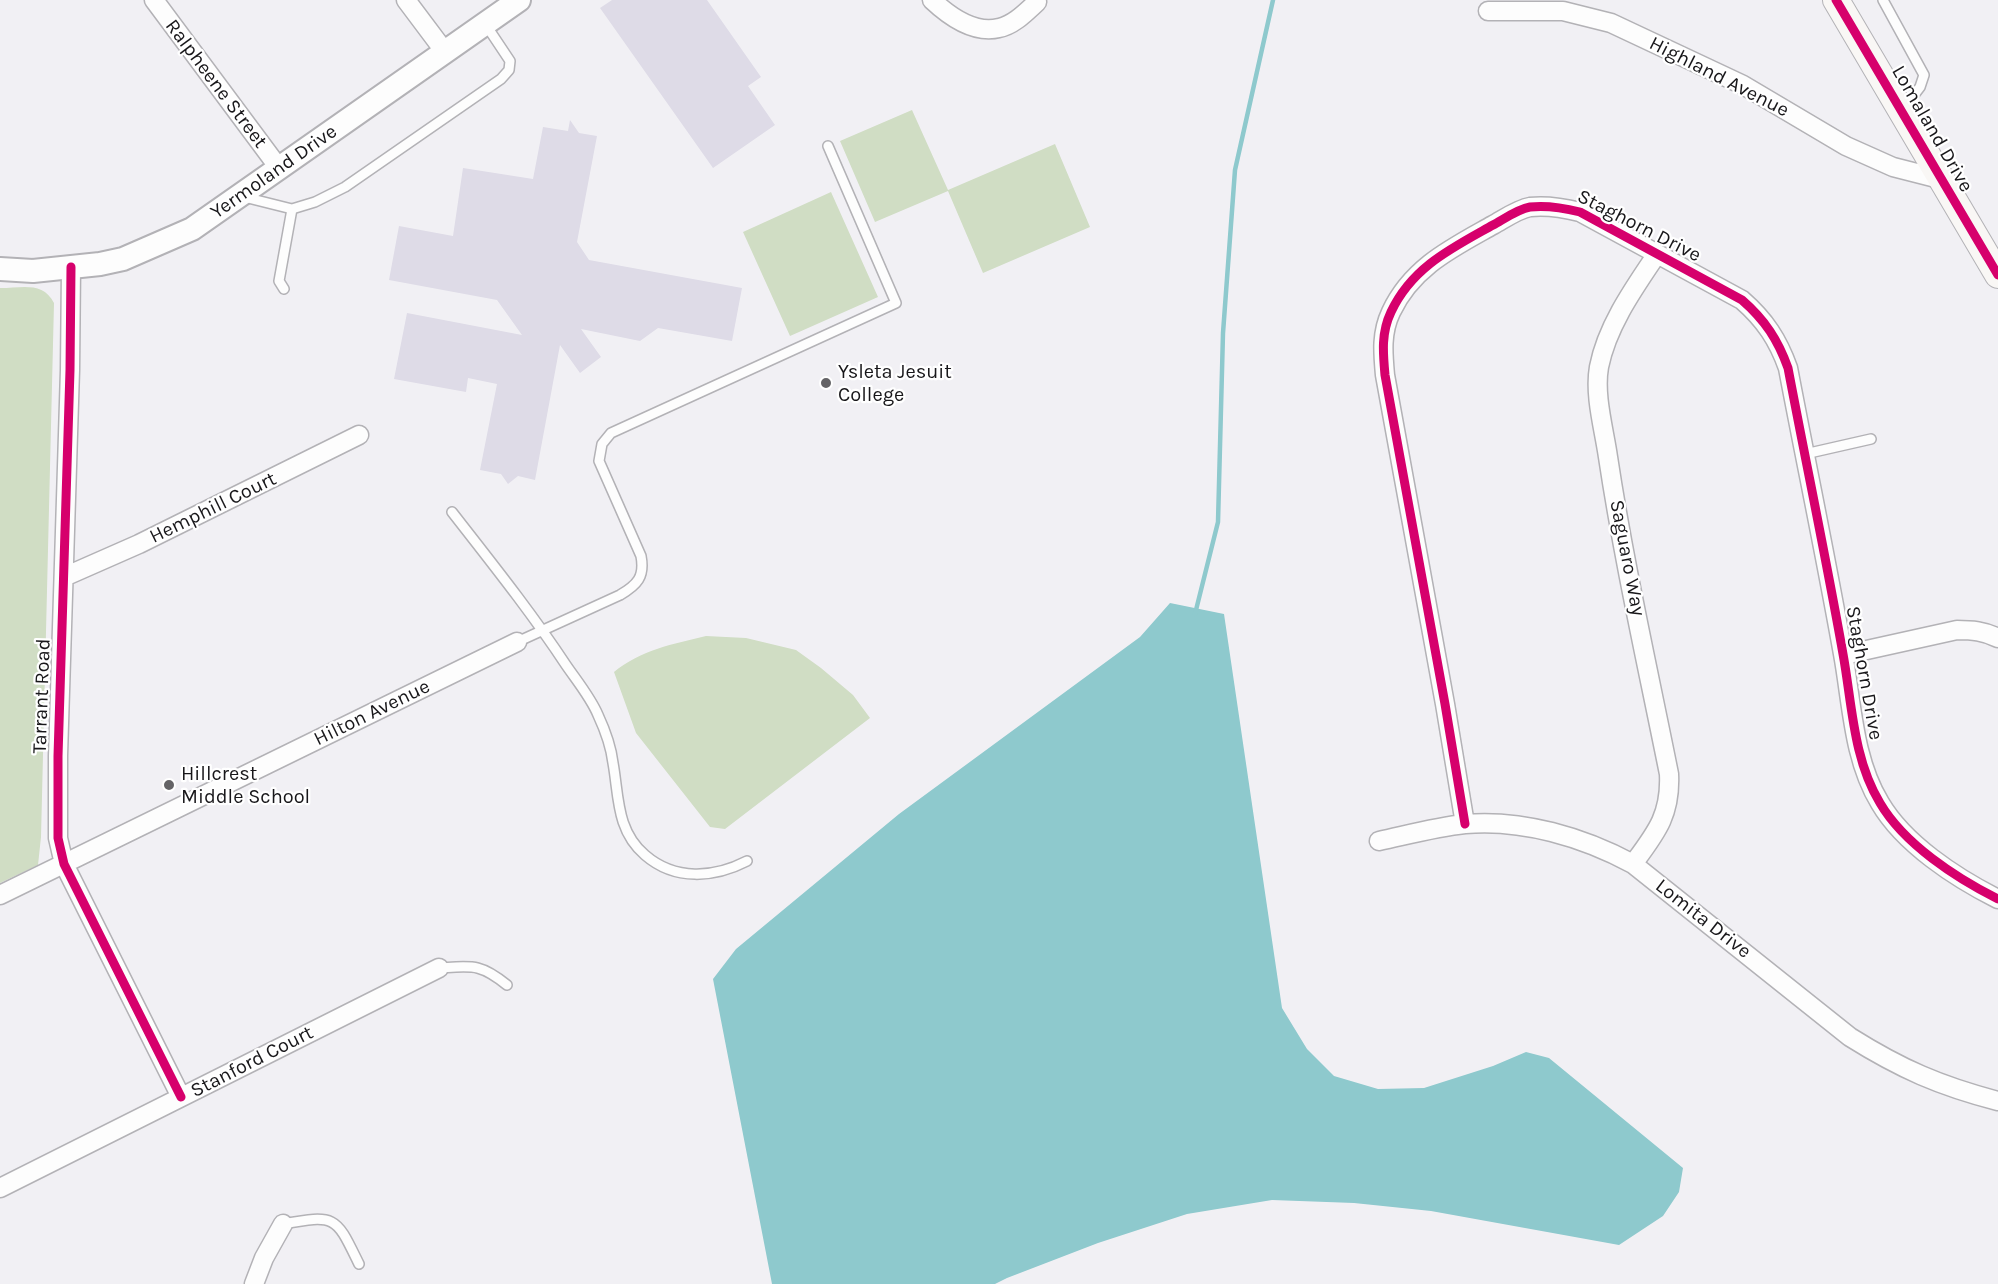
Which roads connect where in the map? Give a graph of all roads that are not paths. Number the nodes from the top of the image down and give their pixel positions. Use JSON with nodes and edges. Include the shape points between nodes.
{"nodes":[{"id":1,"x":154,"y":0,"type":"edge"},
{"id":2,"x":406,"y":0,"type":"edge"},
{"id":3,"x":519,"y":0,"type":"edge"},
{"id":4,"x":932,"y":0,"type":"edge"},
{"id":5,"x":1836,"y":0,"type":"edge"},
{"id":6,"x":1883,"y":0,"type":"edge"},
{"id":7,"x":1037,"y":2,"type":"dead end"},
{"id":8,"x":1488,"y":11,"type":"dead end"},
{"id":9,"x":485,"y":24,"type":"junction"},
{"id":10,"x":445,"y":52,"type":"junction"},
{"id":11,"x":1901,"y":112,"type":"junction"},
{"id":12,"x":828,"y":146,"type":"dead end"},
{"id":13,"x":279,"y":168,"type":"junction"},
{"id":14,"x":1940,"y":179,"type":"junction"},
{"id":15,"x":239,"y":196,"type":"junction"},
{"id":16,"x":292,"y":208,"type":"junction"},
{"id":17,"x":1657,"y":254,"type":"junction"},
{"id":18,"x":71,"y":267,"type":"junction"},
{"id":19,"x":0,"y":269,"type":"edge"},
{"id":20,"x":1998,"y":275,"type":"edge"},
{"id":21,"x":284,"y":289,"type":"dead end"},
{"id":22,"x":359,"y":435,"type":"dead end"},
{"id":23,"x":1871,"y":439,"type":"dead end"},
{"id":24,"x":1804,"y":454,"type":"junction"},
{"id":25,"x":452,"y":512,"type":"dead end"},
{"id":26,"x":64,"y":577,"type":"junction"},
{"id":27,"x":543,"y":631,"type":"junction"},
{"id":28,"x":1998,"y":638,"type":"edge"},
{"id":29,"x":517,"y":642,"type":"joint"},
{"id":30,"x":1844,"y":655,"type":"junction"},
{"id":31,"x":1465,"y":824,"type":"junction"},
{"id":32,"x":1379,"y":841,"type":"dead end"},
{"id":33,"x":747,"y":861,"type":"dead end"},
{"id":34,"x":64,"y":864,"type":"junction"},
{"id":35,"x":1633,"y":864,"type":"junction"},
{"id":36,"x":0,"y":896,"type":"edge"},
{"id":37,"x":1998,"y":899,"type":"edge"},
{"id":38,"x":439,"y":968,"type":"joint"},
{"id":39,"x":507,"y":986,"type":"dead end"},
{"id":40,"x":181,"y":1097,"type":"junction"},
{"id":41,"x":1998,"y":1101,"type":"edge"},
{"id":42,"x":0,"y":1188,"type":"edge"},
{"id":43,"x":283,"y":1224,"type":"joint"},
{"id":44,"x":359,"y":1264,"type":"dead end"},
{"id":45,"x":254,"y":1284,"type":"edge"}],
"edges":[{"from":1,"to":13,"type":"street","name":"Ralpheene Street"},
{"from":2,"to":10,"type":"street"},
{"from":3,"to":9,"type":"street","name":"Yermoland Drive"},
{"from":4,"to":7,"type":"street","via":[[958,20],[984,29],[1009,24]]},
{"from":5,"to":11,"type":"main road","name":"Lomaland Drive"},
{"from":6,"to":11,"type":"lane","via":[[1923,75],[1920,87]]},
{"from":8,"to":14,"type":"street","name":"Highland Avenue","via":[[1563,11],[1611,23],[1743,85],[1846,146],[1893,167]]},
{"from":9,"to":10,"type":"street","name":"Yermoland Drive"},
{"from":9,"to":16,"type":"lane","via":[[510,61],[509,70],[501,79],[345,187]]},
{"from":10,"to":13,"type":"street","name":"Yermoland Drive"},
{"from":11,"to":14,"type":"main road","name":"Lomaland Drive"},
{"from":12,"to":27,"type":"lane","via":[[896,303],[611,433],[602,444],[599,460],[641,556],[641,577],[620,595]]},
{"from":13,"to":15,"type":"street","name":"Yermoland Drive"},
{"from":14,"to":20,"type":"main road","name":"Lomaland Drive"},
{"from":15,"to":16,"type":"lane"},
{"from":15,"to":18,"type":"street","name":"Yermoland Drive","via":[[192,229],[161,244],[123,259]]},
{"from":16,"to":21,"type":"lane","via":[[279,281]]},
{"from":17,"to":24,"type":"street","name":"Staghorn Drive","via":[[1742,300],[1773,333],[1788,368]]},
{"from":17,"to":31,"type":"street","name":"Staghorn Drive","via":[[1580,212],[1562,207],[1528,207],[1431,261],[1402,292],[1390,314],[1382,349],[1385,375]]},
{"from":17,"to":35,"type":"street","name":"Saguaro Way","via":[[1616,321],[1599,369],[1611,476],[1669,774],[1667,810]]},
{"from":18,"to":19,"type":"street","name":"Yermoland Drive"},
{"from":18,"to":26,"type":"street","name":"Tarrant Road"},
{"from":22,"to":26,"type":"street","name":"Hemphill Court"},
{"from":23,"to":24,"type":"lane"},
{"from":24,"to":30,"type":"street","name":"Staghorn Drive"},
{"from":25,"to":27,"type":"lane"},
{"from":26,"to":34,"type":"street","name":"Tarrant Road","via":[[58,838]]},
{"from":27,"to":29,"type":"lane"},
{"from":27,"to":33,"type":"lane","via":[[597,711],[613,760],[622,823],[634,843],[645,855],[676,872],[714,874]]},
{"from":28,"to":30,"type":"street","via":[[1957,630]]},
{"from":29,"to":34,"type":"street","name":"Hilton Avenue"},
{"from":30,"to":37,"type":"street","name":"Staghorn Drive","via":[[1862,762],[1881,805],[1925,852],[1953,874]]},
{"from":31,"to":32,"type":"street","name":"Lomita Drive"},
{"from":31,"to":35,"type":"street","name":"Lomita Drive","via":[[1552,832],[1586,842]]},
{"from":34,"to":36,"type":"street","name":"Hilton Avenue"},
{"from":34,"to":40,"type":"street","name":"Tarrant Road"},
{"from":35,"to":41,"type":"street","name":"Lomita Drive","via":[[1850,1037],[1923,1077]]},
{"from":38,"to":39,"type":"lane","via":[[473,966],[490,971]]},
{"from":38,"to":40,"type":"street","name":"Stanford Court"},
{"from":40,"to":42,"type":"street","name":"Stanford Court"},
{"from":43,"to":44,"type":"lane","via":[[329,1220],[341,1228]]},
{"from":43,"to":45,"type":"street"}]}
